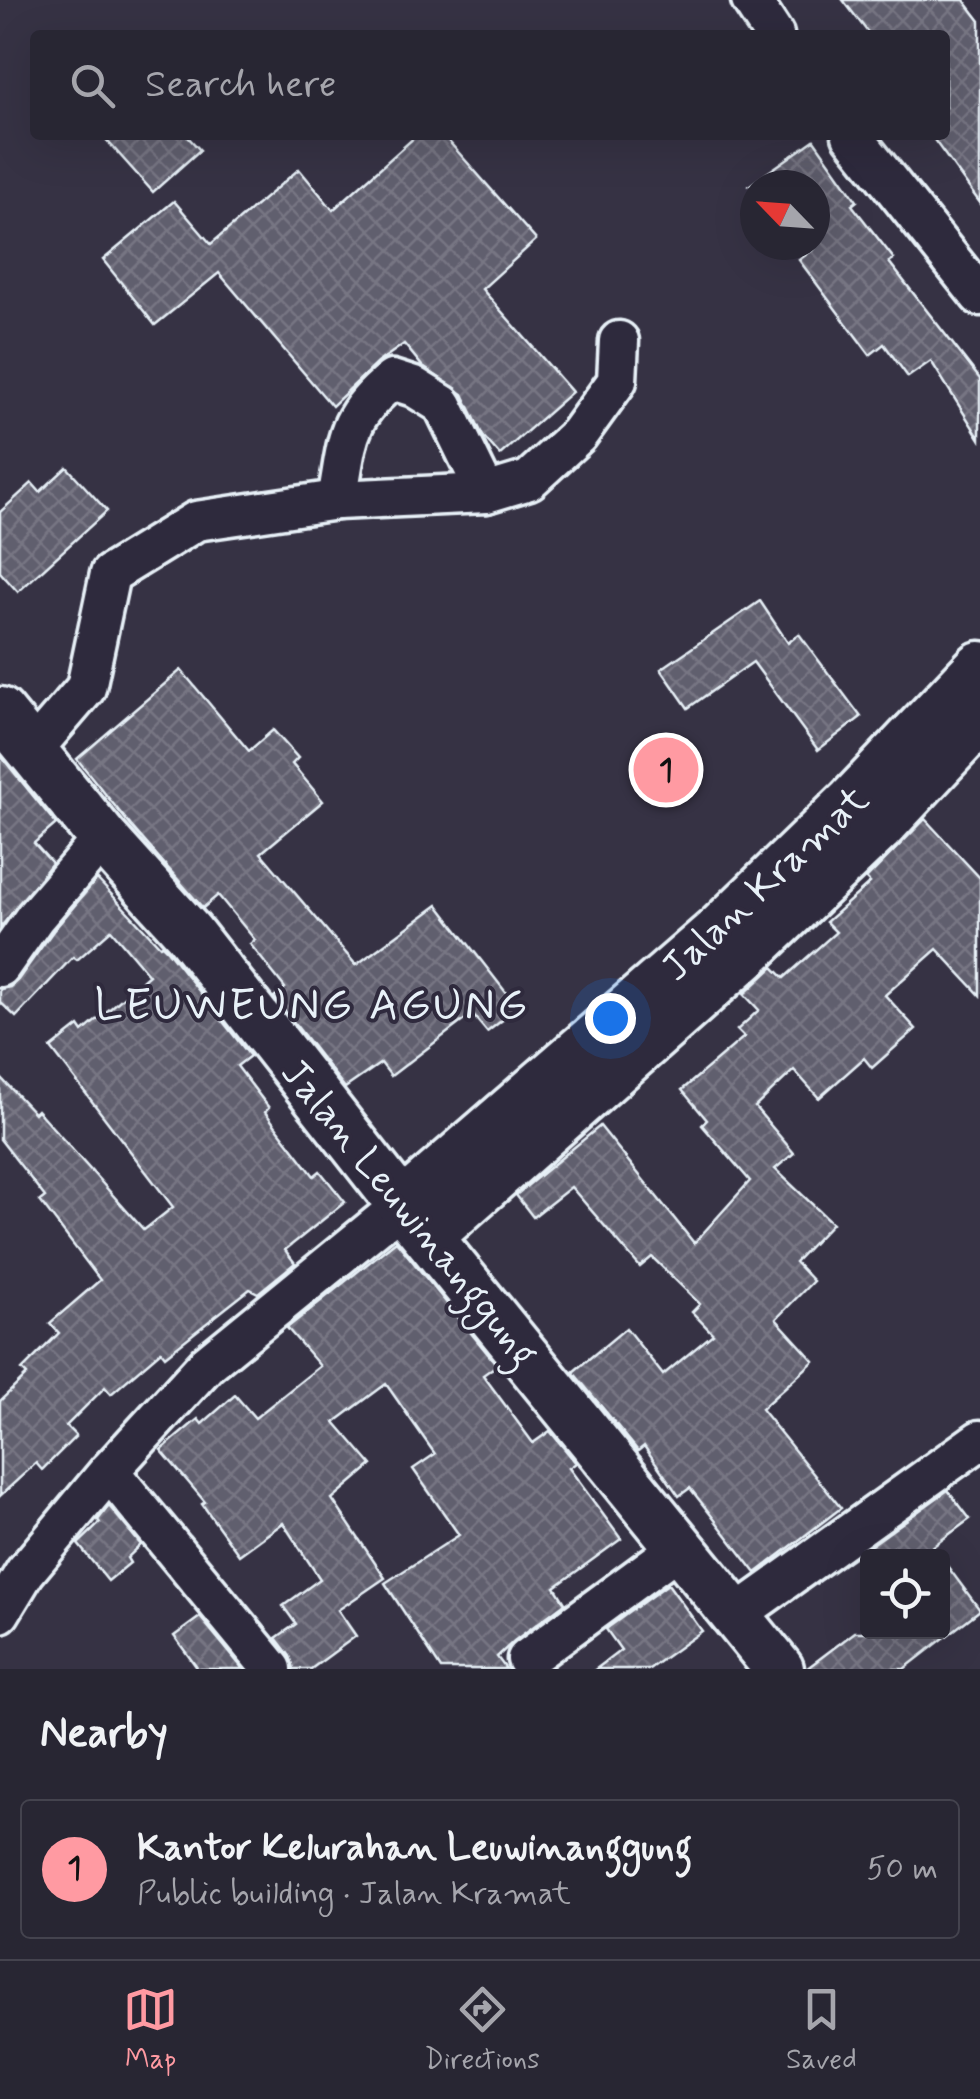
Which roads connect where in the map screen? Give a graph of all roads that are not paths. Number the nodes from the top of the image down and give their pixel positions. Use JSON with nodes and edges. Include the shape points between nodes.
{"nodes":[{"id":1,"x":751,"y":0,"type":"edge"},
{"id":2,"x":771,"y":30,"type":"edge"},
{"id":3,"x":856,"y":140,"type":"edge"},
{"id":4,"x":980,"y":296,"type":"edge"},
{"id":5,"x":619,"y":340,"type":"dead end"},
{"id":6,"x":486,"y":494,"type":"junction"},
{"id":7,"x":337,"y":500,"type":"junction"},
{"id":8,"x":980,"y":666,"type":"edge"},
{"id":9,"x":0,"y":712,"type":"edge"},
{"id":10,"x":980,"y":720,"type":"edge"},
{"id":11,"x":31,"y":752,"type":"junction"},
{"id":12,"x":103,"y":838,"type":"junction"},
{"id":13,"x":0,"y":967,"type":"edge"},
{"id":14,"x":416,"y":1220,"type":"junction"},
{"id":15,"x":980,"y":1440,"type":"edge"},
{"id":16,"x":109,"y":1471,"type":"junction"},
{"id":17,"x":681,"y":1546,"type":"junction"},
{"id":18,"x":0,"y":1613,"type":"edge"},
{"id":19,"x":736,"y":1614,"type":"junction"},
{"id":20,"x":526,"y":1659,"type":"dead end"},
{"id":21,"x":272,"y":1669,"type":"edge"},
{"id":22,"x":779,"y":1669,"type":"edge"}],
"edges":[{"from":1,"to":2,"type":"street"},
{"from":3,"to":4,"type":"street"},
{"from":5,"to":6,"type":"street","via":[[617,381],[578,435],[530,480]]},
{"from":6,"to":7,"type":"street"},
{"from":6,"to":7,"type":"street","via":[[443,405],[392,380],[367,400],[352,424]]},
{"from":7,"to":11,"type":"street","via":[[196,521],[110,574],[86,688]]},
{"from":8,"to":14,"type":"main road","name":"Jalan Kramat","via":[[851,802]]},
{"from":9,"to":11,"type":"main road","name":"Jalan Leuwinanggung"},
{"from":10,"to":14,"type":"main road","name":"Jalan Kramat","via":[[764,938]]},
{"from":11,"to":12,"type":"main road","name":"Jalan Leuwinanggung"},
{"from":12,"to":13,"type":"street"},
{"from":12,"to":14,"type":"main road","name":"Jalan Leuwinanggung","via":[[188,932]]},
{"from":14,"to":16,"type":"street","via":[[361,1238],[208,1364]]},
{"from":14,"to":17,"type":"main road","name":"Jalan Leuwinanggung"},
{"from":15,"to":19,"type":"street"},
{"from":16,"to":18,"type":"street","via":[[25,1572]]},
{"from":16,"to":21,"type":"street"},
{"from":17,"to":19,"type":"main road","name":"Jalan Leuwinanggung"},
{"from":17,"to":20,"type":"street"},
{"from":19,"to":22,"type":"main road","name":"Jalan Leuwinanggung"}]}
